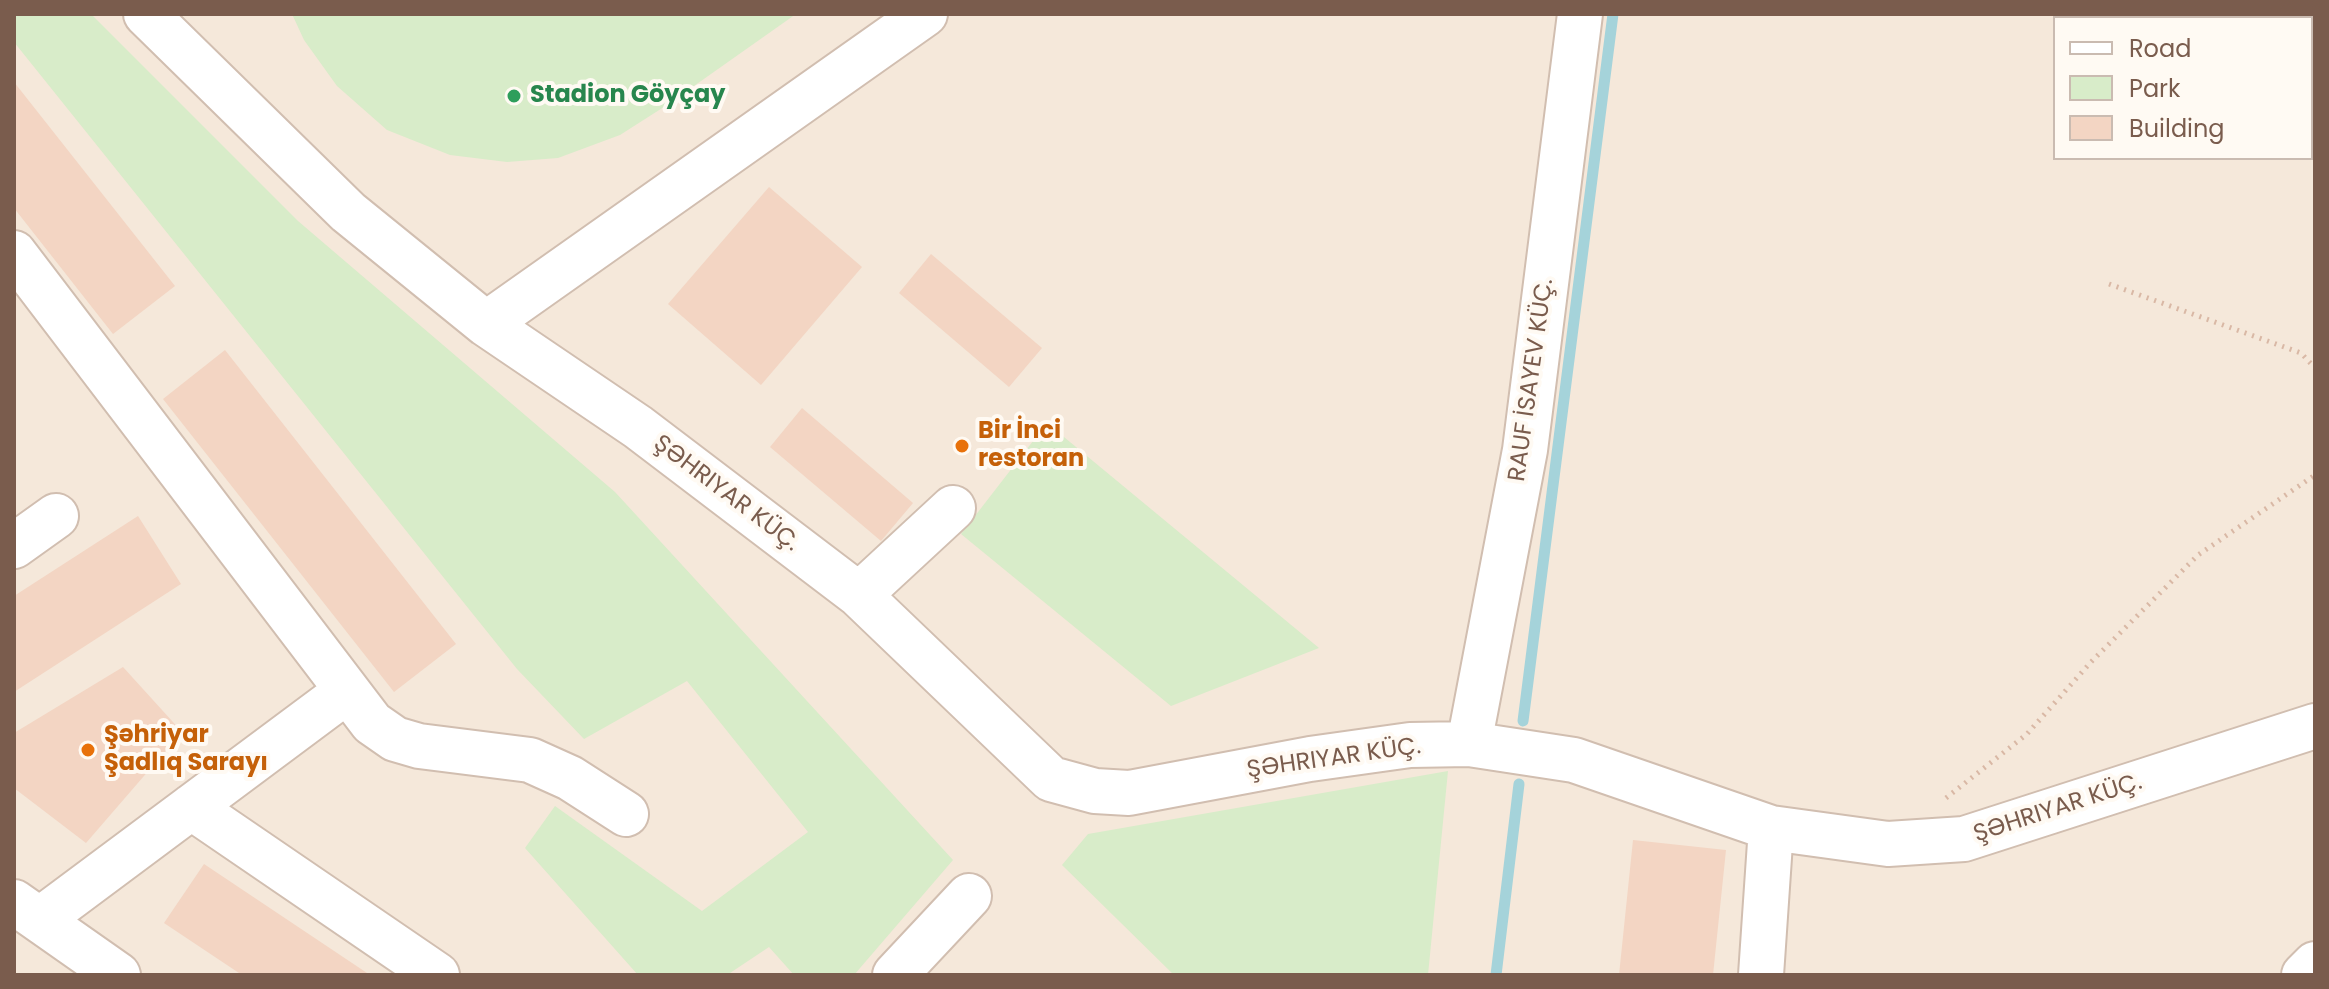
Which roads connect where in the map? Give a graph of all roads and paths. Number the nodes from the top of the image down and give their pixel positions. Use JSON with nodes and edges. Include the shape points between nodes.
{"nodes":[{"id":1,"x":146,"y":14,"type":"edge"},
{"id":2,"x":925,"y":14,"type":"edge"},
{"id":3,"x":1580,"y":14,"type":"edge"},
{"id":4,"x":14,"y":253,"type":"edge"},
{"id":5,"x":2109,"y":284,"type":"dead end"},
{"id":6,"x":486,"y":324,"type":"junction"},
{"id":7,"x":2315,"y":368,"type":"edge"},
{"id":8,"x":2315,"y":475,"type":"edge"},
{"id":9,"x":953,"y":508,"type":"dead end"},
{"id":10,"x":56,"y":516,"type":"dead end"},
{"id":11,"x":14,"y":546,"type":"edge"},
{"id":12,"x":859,"y":595,"type":"junction"},
{"id":13,"x":347,"y":691,"type":"junction"},
{"id":14,"x":2315,"y":726,"type":"edge"},
{"id":15,"x":1469,"y":744,"type":"junction"},
{"id":16,"x":191,"y":807,"type":"junction"},
{"id":17,"x":626,"y":814,"type":"dead end"},
{"id":18,"x":1771,"y":828,"type":"junction"},
{"id":19,"x":1888,"y":844,"type":"junction"},
{"id":20,"x":969,"y":896,"type":"dead end"},
{"id":21,"x":27,"y":910,"type":"edge"},
{"id":22,"x":2315,"y":964,"type":"edge"},
{"id":23,"x":912,"y":969,"type":"edge"},
{"id":24,"x":118,"y":975,"type":"edge"},
{"id":25,"x":437,"y":975,"type":"edge"},
{"id":26,"x":1761,"y":975,"type":"edge"},
{"id":27,"x":2304,"y":975,"type":"edge"}],
"edges":[{"from":1,"to":6,"type":"street","name":"ŞƏHRIYAR KÜÇ.","via":[[348,212]]},
{"from":2,"to":6,"type":"street"},
{"from":3,"to":15,"type":"street","name":"RAUF İSAYEV KÜÇ.","via":[[1525,450]]},
{"from":4,"to":13,"type":"street"},
{"from":5,"to":7,"type":"path","via":[[2301,353]]},
{"from":6,"to":12,"type":"street","name":"ŞƏHRIYAR KÜÇ.","via":[[638,427]]},
{"from":8,"to":19,"type":"path","via":[[2198,555],[2027,734]]},
{"from":9,"to":12,"type":"street"},
{"from":10,"to":11,"type":"street"},
{"from":12,"to":15,"type":"street","name":"ŞƏHRIYAR KÜÇ.","via":[[1051,779],[1095,791],[1129,793],[1410,745]]},
{"from":13,"to":16,"type":"street"},
{"from":13,"to":17,"type":"street","via":[[372,723],[395,739],[530,760]]},
{"from":14,"to":19,"type":"street","name":"ŞƏHRIYAR KÜÇ.","via":[[1964,839]]},
{"from":15,"to":18,"type":"street","name":"ŞƏHRIYAR KÜÇ.","via":[[1574,760]]},
{"from":16,"to":21,"type":"street"},
{"from":16,"to":25,"type":"street"},
{"from":18,"to":19,"type":"street","name":"ŞƏHRIYAR KÜÇ."},
{"from":18,"to":26,"type":"street"},
{"from":20,"to":23,"type":"street"},
{"from":21,"to":24,"type":"street"},
{"from":22,"to":27,"type":"street"}]}
